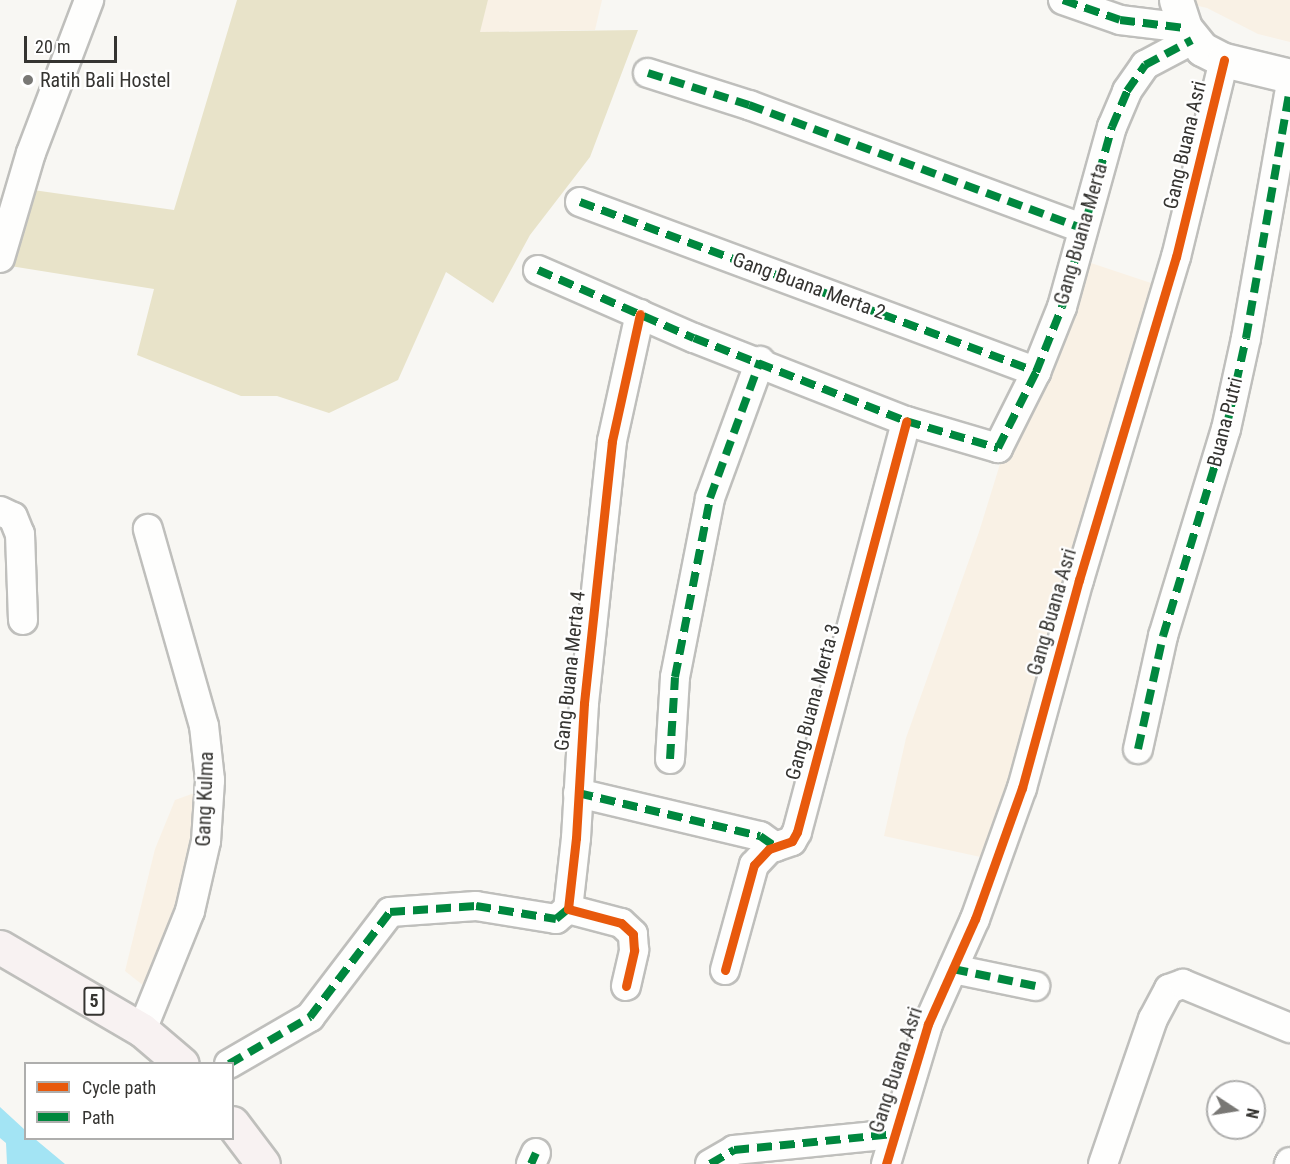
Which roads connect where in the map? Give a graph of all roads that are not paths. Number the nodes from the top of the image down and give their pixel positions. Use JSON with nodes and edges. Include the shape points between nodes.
{"nodes":[{"id":1,"x":89,"y":0,"type":"edge"},
{"id":2,"x":1063,"y":0,"type":"edge"},
{"id":3,"x":1184,"y":23,"type":"edge"},
{"id":4,"x":1224,"y":60,"type":"junction"},
{"id":5,"x":648,"y":73,"type":"dead end"},
{"id":6,"x":1290,"y":76,"type":"edge"},
{"id":7,"x":1290,"y":89,"type":"edge"},
{"id":8,"x":580,"y":202,"type":"dead end"},
{"id":9,"x":1082,"y":228,"type":"junction"},
{"id":10,"x":0,"y":258,"type":"edge"},
{"id":11,"x":538,"y":270,"type":"dead end"},
{"id":12,"x":640,"y":314,"type":"junction"},
{"id":13,"x":760,"y":361,"type":"junction"},
{"id":14,"x":1036,"y":372,"type":"junction"},
{"id":15,"x":906,"y":421,"type":"junction"},
{"id":16,"x":0,"y":511,"type":"edge"},
{"id":17,"x":148,"y":529,"type":"dead end"},
{"id":18,"x":24,"y":620,"type":"dead end"},
{"id":19,"x":1138,"y":749,"type":"dead end"},
{"id":20,"x":670,"y":759,"type":"dead end"},
{"id":21,"x":578,"y":793,"type":"junction"},
{"id":22,"x":776,"y":847,"type":"junction"},
{"id":23,"x":568,"y":909,"type":"junction"},
{"id":24,"x":0,"y":947,"type":"edge"},
{"id":25,"x":952,"y":969,"type":"junction"},
{"id":26,"x":725,"y":970,"type":"dead end"},
{"id":27,"x":1035,"y":986,"type":"dead end"},
{"id":28,"x":626,"y":987,"type":"dead end"},
{"id":29,"x":1290,"y":1028,"type":"edge"},
{"id":30,"x":142,"y":1030,"type":"junction"},
{"id":31,"x":180,"y":1062,"type":"edge"},
{"id":32,"x":232,"y":1062,"type":"edge"},
{"id":33,"x":234,"y":1126,"type":"edge"},
{"id":34,"x":893,"y":1134,"type":"junction"},
{"id":35,"x":263,"y":1164,"type":"edge"},
{"id":36,"x":710,"y":1164,"type":"edge"},
{"id":37,"x":886,"y":1164,"type":"edge"},
{"id":38,"x":1103,"y":1164,"type":"edge"}],
"edges":[{"from":1,"to":10,"type":"street","via":[[31,153]]},
{"from":2,"to":3,"type":"street","via":[[1120,20]]},
{"from":3,"to":4,"type":"street"},
{"from":3,"to":9,"type":"street","name":"Gang Buana Merta","via":[[1126,91]]},
{"from":4,"to":6,"type":"street"},
{"from":4,"to":25,"type":"street","name":"Gang Buana Asri","via":[[1176,257],[1082,569],[1022,788],[995,870]]},
{"from":5,"to":9,"type":"street","via":[[749,105]]},
{"from":7,"to":19,"type":"street","name":"Buana Putri","via":[[1226,429],[1163,636]]},
{"from":8,"to":14,"type":"street","name":"Gang Buana Merta 2"},
{"from":9,"to":14,"type":"street","name":"Gang Buana Merta","via":[[1062,307]]},
{"from":11,"to":12,"type":"street"},
{"from":12,"to":13,"type":"street"},
{"from":12,"to":21,"type":"street","name":"Gang Buana Merta 4","via":[[612,441]]},
{"from":13,"to":15,"type":"street"},
{"from":13,"to":20,"type":"street","via":[[710,498],[675,677]]},
{"from":14,"to":15,"type":"street","name":"Gang Buana Merta","via":[[1003,445],[993,449]]},
{"from":15,"to":22,"type":"street","name":"Gang Buana Merta 3","via":[[797,832],[792,841]]},
{"from":16,"to":18,"type":"street","via":[[13,517],[20,534]]},
{"from":17,"to":30,"type":"street","name":"Gang Kulma","via":[[204,726],[210,780],[206,841],[190,910]]},
{"from":21,"to":22,"type":"street","via":[[751,834]]},
{"from":21,"to":23,"type":"street","name":"Gang Buana Merta 4"},
{"from":22,"to":26,"type":"street","name":"Gang Buana Merta 3","via":[[760,857],[748,880]]},
{"from":23,"to":28,"type":"street","via":[[621,923],[633,934],[634,950]]},
{"from":23,"to":32,"type":"street","via":[[556,919],[476,906],[390,912],[310,1017]]},
{"from":24,"to":30,"type":"highway","number":"5"},
{"from":25,"to":27,"type":"street"},
{"from":25,"to":34,"type":"street","name":"Gang Buana Asri","via":[[928,1024]]},
{"from":29,"to":38,"type":"street","via":[[1183,984],[1169,989],[1153,1019]]},
{"from":30,"to":31,"type":"highway","number":"5"},
{"from":33,"to":35,"type":"highway"},
{"from":34,"to":36,"type":"street","name":"Gang Buana Asri","via":[[734,1150]]},
{"from":34,"to":37,"type":"street","name":"Gang Buana Asri"}]}
